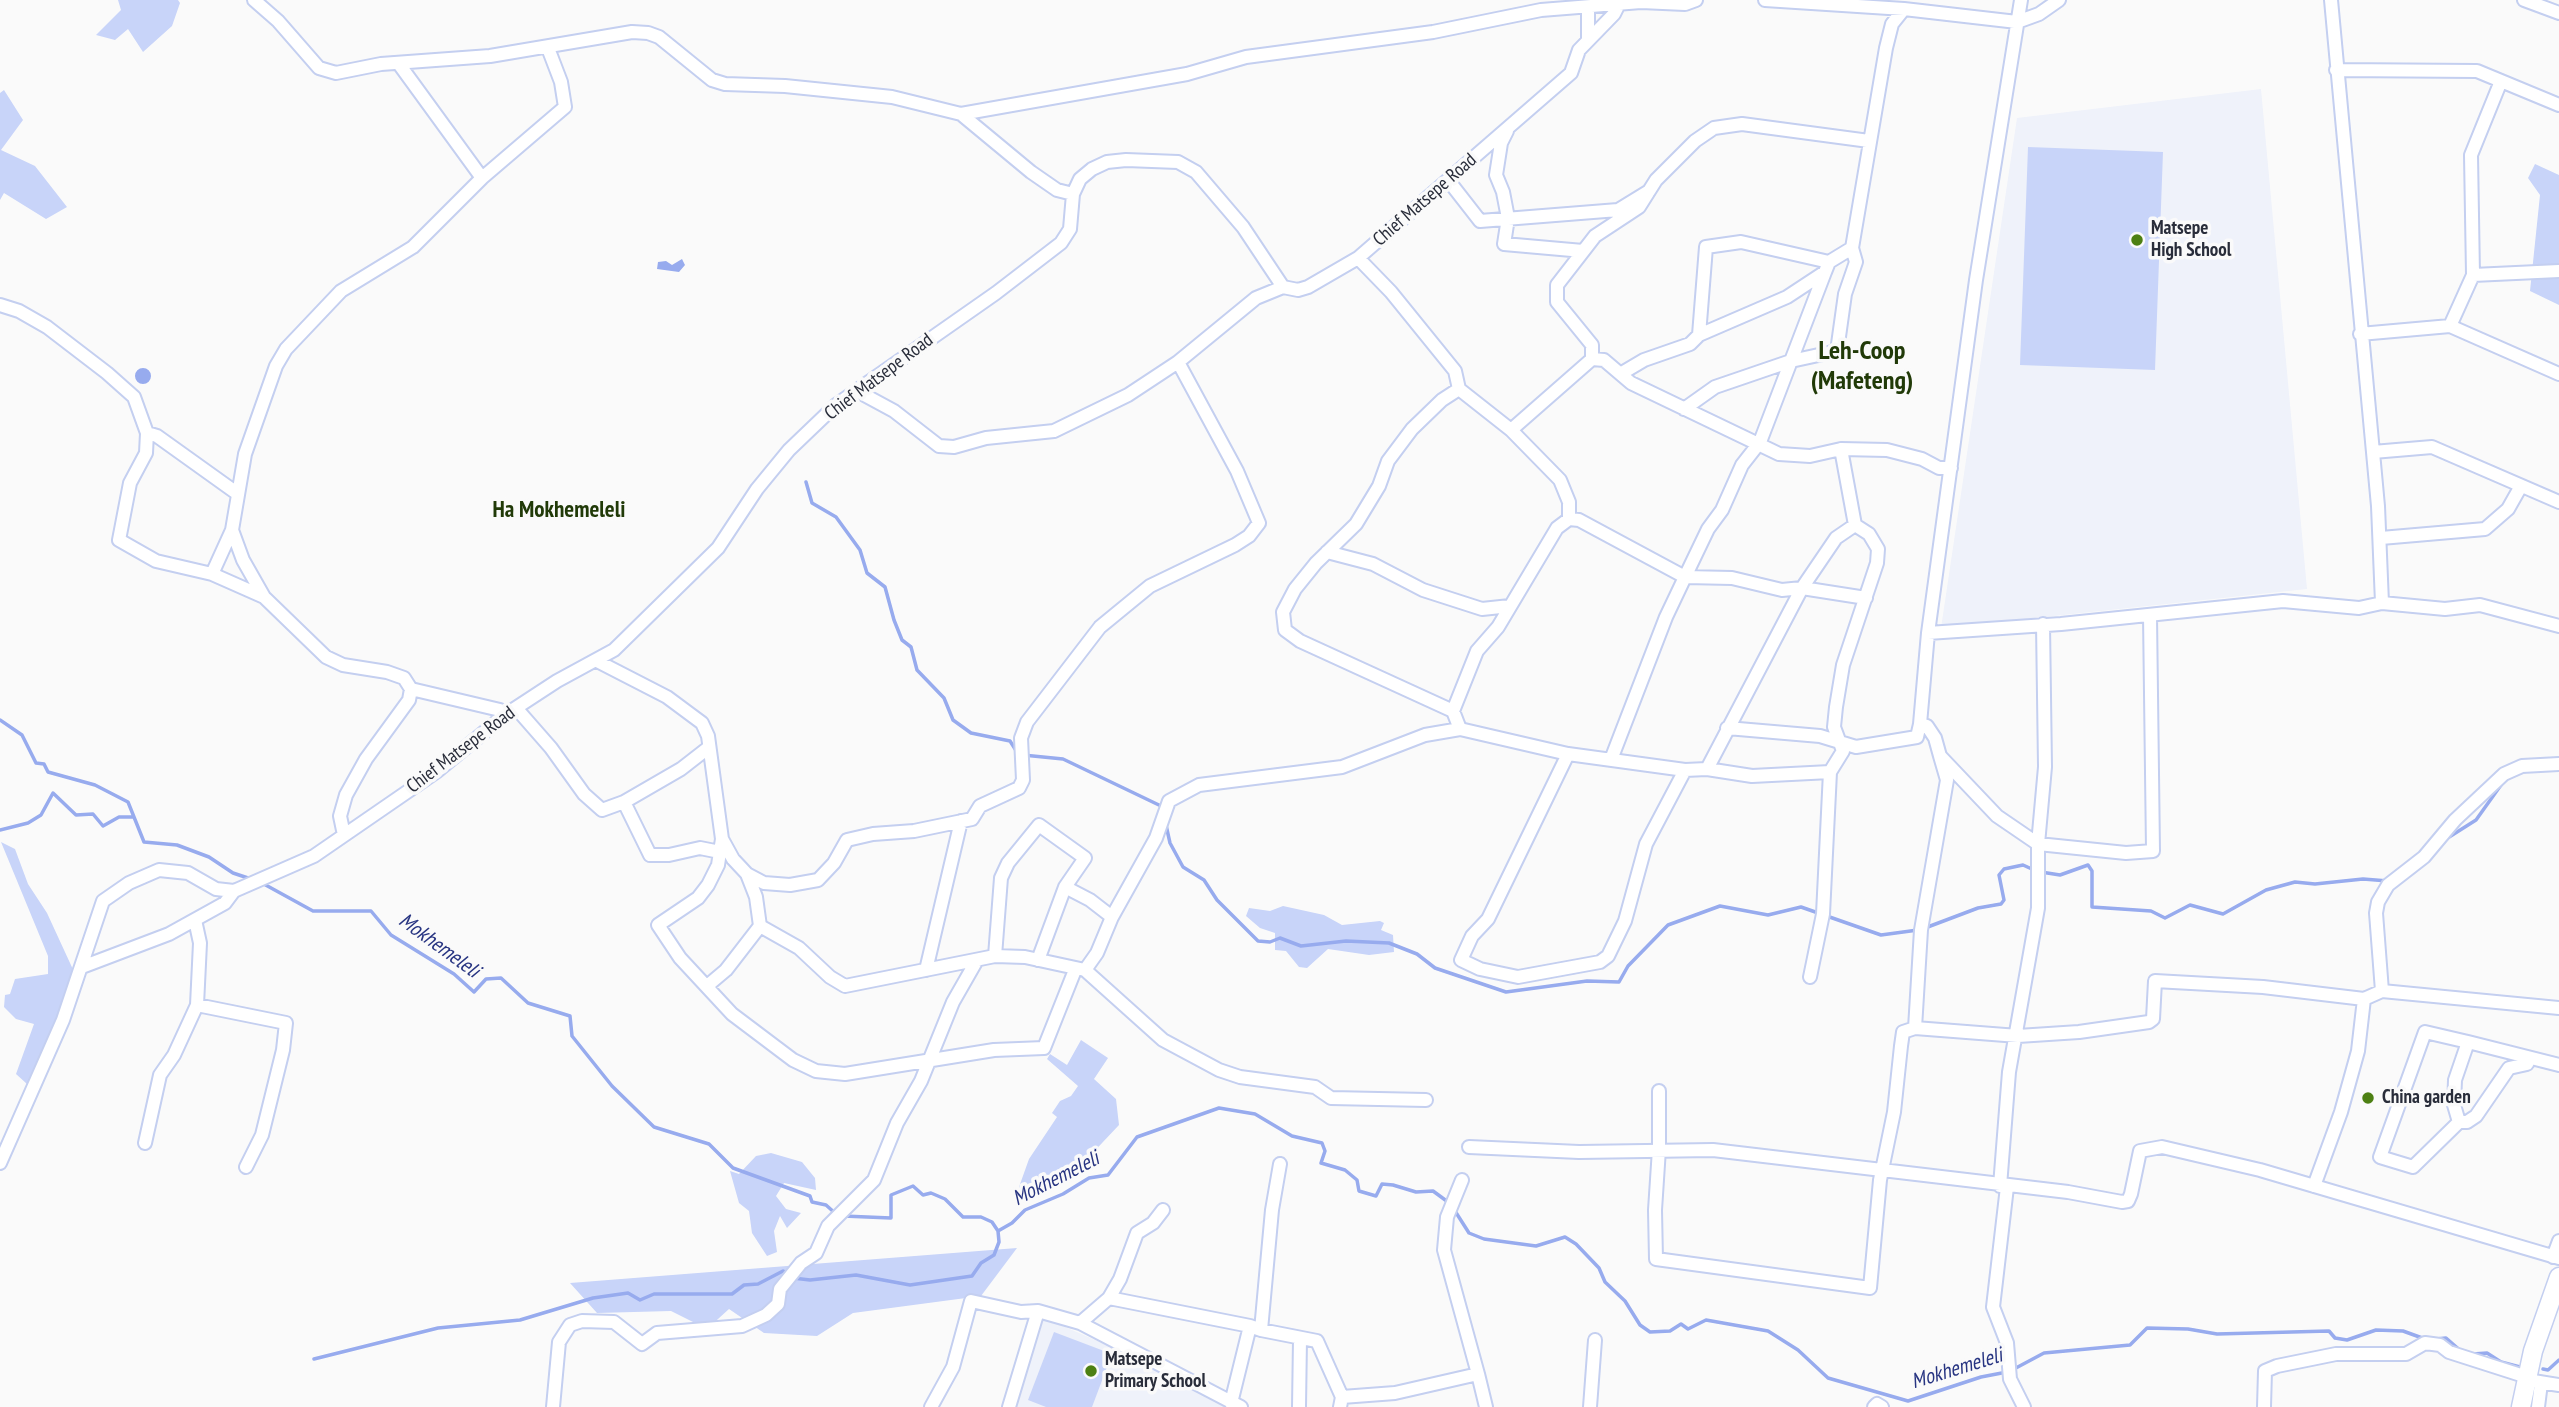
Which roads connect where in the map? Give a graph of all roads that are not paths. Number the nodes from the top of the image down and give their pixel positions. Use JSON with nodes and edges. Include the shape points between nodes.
{"nodes":[{"id":1,"x":254,"y":0,"type":"edge"},
{"id":2,"x":1548,"y":0,"type":"edge"},
{"id":3,"x":1696,"y":0,"type":"edge"},
{"id":4,"x":1766,"y":0,"type":"edge"},
{"id":5,"x":2021,"y":0,"type":"edge"},
{"id":6,"x":2059,"y":0,"type":"edge"},
{"id":7,"x":2331,"y":0,"type":"edge"},
{"id":8,"x":2524,"y":0,"type":"edge"},
{"id":9,"x":1620,"y":2,"type":"edge"},
{"id":10,"x":1588,"y":8,"type":"junction"},
{"id":11,"x":1565,"y":9,"type":"junction"},
{"id":12,"x":1904,"y":9,"type":"junction"},
{"id":13,"x":2559,"y":13,"type":"edge"},
{"id":14,"x":2017,"y":22,"type":"junction"},
{"id":15,"x":1588,"y":40,"type":"junction"},
{"id":16,"x":548,"y":48,"type":"junction"},
{"id":17,"x":399,"y":64,"type":"junction"},
{"id":18,"x":2336,"y":71,"type":"junction"},
{"id":19,"x":2501,"y":80,"type":"junction"},
{"id":20,"x":2559,"y":105,"type":"edge"},
{"id":21,"x":961,"y":114,"type":"junction"},
{"id":22,"x":1511,"y":124,"type":"junction"},
{"id":23,"x":1869,"y":141,"type":"junction"},
{"id":24,"x":482,"y":178,"type":"junction"},
{"id":25,"x":1448,"y":180,"type":"junction"},
{"id":26,"x":1650,"y":191,"type":"junction"},
{"id":27,"x":1073,"y":194,"type":"junction"},
{"id":28,"x":1508,"y":218,"type":"junction"},
{"id":29,"x":1852,"y":248,"type":"junction"},
{"id":30,"x":1583,"y":251,"type":"junction"},
{"id":31,"x":1358,"y":258,"type":"junction"},
{"id":32,"x":1827,"y":267,"type":"junction"},
{"id":33,"x":2559,"y":271,"type":"edge"},
{"id":34,"x":2473,"y":275,"type":"junction"},
{"id":35,"x":1283,"y":287,"type":"junction"},
{"id":36,"x":0,"y":305,"type":"edge"},
{"id":37,"x":2450,"y":326,"type":"junction"},
{"id":38,"x":2360,"y":334,"type":"junction"},
{"id":39,"x":1699,"y":335,"type":"junction"},
{"id":40,"x":1592,"y":359,"type":"junction"},
{"id":41,"x":1178,"y":362,"type":"junction"},
{"id":42,"x":1791,"y":362,"type":"junction"},
{"id":43,"x":1622,"y":373,"type":"junction"},
{"id":44,"x":2559,"y":374,"type":"edge"},
{"id":45,"x":1459,"y":389,"type":"junction"},
{"id":46,"x":857,"y":391,"type":"junction"},
{"id":47,"x":1684,"y":409,"type":"junction"},
{"id":48,"x":1511,"y":430,"type":"junction"},
{"id":49,"x":147,"y":433,"type":"junction"},
{"id":50,"x":1760,"y":442,"type":"junction"},
{"id":51,"x":1841,"y":449,"type":"junction"},
{"id":52,"x":2373,"y":452,"type":"junction"},
{"id":53,"x":1951,"y":468,"type":"junction"},
{"id":54,"x":2521,"y":486,"type":"junction"},
{"id":55,"x":238,"y":494,"type":"junction"},
{"id":56,"x":2559,"y":502,"type":"edge"},
{"id":57,"x":1569,"y":519,"type":"junction"},
{"id":58,"x":1855,"y":525,"type":"junction"},
{"id":59,"x":232,"y":530,"type":"junction"},
{"id":60,"x":2381,"y":538,"type":"junction"},
{"id":61,"x":1327,"y":552,"type":"junction"},
{"id":62,"x":212,"y":574,"type":"junction"},
{"id":63,"x":1685,"y":577,"type":"junction"},
{"id":64,"x":1802,"y":588,"type":"junction"},
{"id":65,"x":264,"y":597,"type":"junction"},
{"id":66,"x":1866,"y":598,"type":"junction"},
{"id":67,"x":2382,"y":603,"type":"junction"},
{"id":68,"x":1510,"y":606,"type":"junction"},
{"id":69,"x":2150,"y":615,"type":"junction"},
{"id":70,"x":2043,"y":624,"type":"junction"},
{"id":71,"x":2559,"y":626,"type":"edge"},
{"id":72,"x":1928,"y":633,"type":"junction"},
{"id":73,"x":597,"y":661,"type":"junction"},
{"id":74,"x":411,"y":689,"type":"junction"},
{"id":75,"x":510,"y":711,"type":"junction"},
{"id":76,"x":1453,"y":711,"type":"junction"},
{"id":77,"x":1920,"y":724,"type":"junction"},
{"id":78,"x":1727,"y":727,"type":"junction"},
{"id":79,"x":1460,"y":729,"type":"junction"},
{"id":80,"x":1841,"y":743,"type":"junction"},
{"id":81,"x":708,"y":748,"type":"junction"},
{"id":82,"x":1568,"y":754,"type":"junction"},
{"id":83,"x":1940,"y":756,"type":"junction"},
{"id":84,"x":1612,"y":757,"type":"junction"},
{"id":85,"x":2559,"y":764,"type":"edge"},
{"id":86,"x":1706,"y":769,"type":"junction"},
{"id":87,"x":1685,"y":770,"type":"junction"},
{"id":88,"x":1830,"y":772,"type":"junction"},
{"id":89,"x":624,"y":802,"type":"junction"},
{"id":90,"x":961,"y":821,"type":"junction"},
{"id":91,"x":344,"y":835,"type":"junction"},
{"id":92,"x":2038,"y":844,"type":"junction"},
{"id":93,"x":721,"y":846,"type":"junction"},
{"id":94,"x":747,"y":874,"type":"junction"},
{"id":95,"x":1065,"y":887,"type":"junction"},
{"id":96,"x":234,"y":891,"type":"junction"},
{"id":97,"x":1112,"y":917,"type":"junction"},
{"id":98,"x":195,"y":920,"type":"junction"},
{"id":99,"x":760,"y":926,"type":"junction"},
{"id":100,"x":995,"y":956,"type":"junction"},
{"id":101,"x":977,"y":960,"type":"junction"},
{"id":102,"x":1038,"y":960,"type":"junction"},
{"id":103,"x":82,"y":967,"type":"junction"},
{"id":104,"x":926,"y":970,"type":"junction"},
{"id":105,"x":1080,"y":970,"type":"junction"},
{"id":106,"x":1810,"y":977,"type":"dead end"},
{"id":107,"x":707,"y":986,"type":"junction"},
{"id":108,"x":2382,"y":992,"type":"junction"},
{"id":109,"x":2364,"y":999,"type":"junction"},
{"id":110,"x":197,"y":1005,"type":"junction"},
{"id":111,"x":2559,"y":1008,"type":"edge"},
{"id":112,"x":1914,"y":1028,"type":"junction"},
{"id":113,"x":2018,"y":1036,"type":"junction"},
{"id":114,"x":2468,"y":1042,"type":"junction"},
{"id":115,"x":2530,"y":1058,"type":"junction"},
{"id":116,"x":928,"y":1062,"type":"junction"},
{"id":117,"x":2559,"y":1065,"type":"edge"},
{"id":118,"x":1659,"y":1091,"type":"dead end"},
{"id":119,"x":1426,"y":1100,"type":"dead end"},
{"id":120,"x":2459,"y":1122,"type":"junction"},
{"id":121,"x":145,"y":1143,"type":"dead end"},
{"id":122,"x":1469,"y":1147,"type":"dead end"},
{"id":123,"x":1659,"y":1149,"type":"junction"},
{"id":124,"x":0,"y":1163,"type":"edge"},
{"id":125,"x":1280,"y":1164,"type":"dead end"},
{"id":126,"x":246,"y":1167,"type":"dead end"},
{"id":127,"x":1882,"y":1169,"type":"junction"},
{"id":128,"x":1462,"y":1180,"type":"dead end"},
{"id":129,"x":2003,"y":1186,"type":"junction"},
{"id":130,"x":2314,"y":1186,"type":"junction"},
{"id":131,"x":1163,"y":1210,"type":"dead end"},
{"id":132,"x":2559,"y":1241,"type":"edge"},
{"id":133,"x":2556,"y":1257,"type":"edge"},
{"id":134,"x":2559,"y":1277,"type":"edge"},
{"id":135,"x":1109,"y":1298,"type":"junction"},
{"id":136,"x":1098,"y":1309,"type":"junction"},
{"id":137,"x":1038,"y":1311,"type":"junction"},
{"id":138,"x":1080,"y":1323,"type":"junction"},
{"id":139,"x":1256,"y":1328,"type":"junction"},
{"id":140,"x":1099,"y":1336,"type":"junction"},
{"id":141,"x":1300,"y":1339,"type":"junction"},
{"id":142,"x":1595,"y":1340,"type":"dead end"},
{"id":143,"x":1478,"y":1374,"type":"junction"},
{"id":144,"x":2532,"y":1380,"type":"junction"},
{"id":145,"x":2559,"y":1385,"type":"edge"},
{"id":146,"x":1341,"y":1402,"type":"edge"},
{"id":147,"x":1236,"y":1405,"type":"edge"},
{"id":148,"x":553,"y":1407,"type":"edge"},
{"id":149,"x":932,"y":1407,"type":"edge"},
{"id":150,"x":1009,"y":1407,"type":"edge"},
{"id":151,"x":1299,"y":1407,"type":"edge"},
{"id":152,"x":1486,"y":1407,"type":"edge"},
{"id":153,"x":1590,"y":1407,"type":"edge"},
{"id":154,"x":1874,"y":1407,"type":"edge"},
{"id":155,"x":1882,"y":1407,"type":"edge"},
{"id":156,"x":2024,"y":1407,"type":"edge"},
{"id":157,"x":2264,"y":1407,"type":"edge"},
{"id":158,"x":2521,"y":1407,"type":"edge"},
{"id":159,"x":2538,"y":1407,"type":"edge"}],
"edges":[{"from":1,"to":17,"type":"street","via":[[324,71]]},
{"from":2,"to":11,"type":"street"},
{"from":3,"to":9,"type":"street","via":[[1685,4]]},
{"from":4,"to":12,"type":"street"},
{"from":5,"to":14,"type":"street"},
{"from":6,"to":14,"type":"street"},
{"from":7,"to":18,"type":"street"},
{"from":8,"to":13,"type":"street"},
{"from":9,"to":10,"type":"street"},
{"from":9,"to":15,"type":"street","name":"Chief Matsepe Road","via":[[1615,14]]},
{"from":10,"to":11,"type":"street"},
{"from":10,"to":15,"type":"street"},
{"from":11,"to":21,"type":"street","via":[[1541,9],[1433,32],[1245,57],[1187,74]]},
{"from":12,"to":14,"type":"street"},
{"from":12,"to":23,"type":"street","via":[[1888,37]]},
{"from":14,"to":53,"type":"street"},
{"from":15,"to":22,"type":"street","name":"Chief Matsepe Road","via":[[1571,73]]},
{"from":16,"to":17,"type":"street"},
{"from":16,"to":21,"type":"street","via":[[648,33],[724,84],[892,97]]},
{"from":16,"to":24,"type":"street","via":[[565,107]]},
{"from":17,"to":24,"type":"street"},
{"from":18,"to":19,"type":"street","via":[[2447,69],[2477,71]]},
{"from":18,"to":38,"type":"street"},
{"from":19,"to":20,"type":"street"},
{"from":19,"to":34,"type":"street","via":[[2471,156]]},
{"from":21,"to":27,"type":"street","via":[[1031,172],[1057,190]]},
{"from":22,"to":25,"type":"street","name":"Chief Matsepe Road"},
{"from":22,"to":28,"type":"street","via":[[1501,143],[1496,175]]},
{"from":23,"to":26,"type":"street","via":[[1726,125],[1695,141]]},
{"from":23,"to":29,"type":"street"},
{"from":24,"to":55,"type":"street","via":[[413,247],[341,291],[286,349],[249,443]]},
{"from":25,"to":28,"type":"street","via":[[1480,221]]},
{"from":25,"to":31,"type":"street","name":"Chief Matsepe Road"},
{"from":26,"to":28,"type":"street","via":[[1618,210]]},
{"from":26,"to":30,"type":"street","via":[[1639,207],[1595,236]]},
{"from":27,"to":35,"type":"street","via":[[1080,179],[1107,162],[1178,163],[1196,172],[1243,227]]},
{"from":27,"to":46,"type":"street","name":"Chief Matsepe Road","via":[[1070,229],[1060,243]]},
{"from":28,"to":30,"type":"street","via":[[1504,244]]},
{"from":29,"to":32,"type":"street"},
{"from":29,"to":42,"type":"street","via":[[1856,262],[1845,294],[1837,351]]},
{"from":30,"to":40,"type":"street","via":[[1557,285],[1557,302],[1592,345]]},
{"from":31,"to":35,"type":"street","name":"Chief Matsepe Road","via":[[1308,287]]},
{"from":31,"to":45,"type":"street","via":[[1455,371]]},
{"from":32,"to":39,"type":"street","via":[[1787,297]]},
{"from":32,"to":39,"type":"street","via":[[1741,242],[1706,247]]},
{"from":32,"to":42,"type":"street"},
{"from":33,"to":34,"type":"street"},
{"from":34,"to":37,"type":"street"},
{"from":35,"to":41,"type":"street","name":"Chief Matsepe Road","via":[[1256,298]]},
{"from":36,"to":49,"type":"street","via":[[47,327],[107,373],[134,397]]},
{"from":37,"to":38,"type":"street"},
{"from":37,"to":44,"type":"street"},
{"from":38,"to":52,"type":"street"},
{"from":39,"to":43,"type":"street","via":[[1690,344]]},
{"from":40,"to":43,"type":"street","via":[[1604,360]]},
{"from":40,"to":48,"type":"street"},
{"from":41,"to":46,"type":"street","name":"Chief Matsepe Road","via":[[1128,395],[1054,431],[986,438],[954,447],[939,446],[894,411]]},
{"from":41,"to":90,"type":"street","via":[[1237,471],[1259,523],[1234,545],[1150,586],[1100,627],[1027,722],[1021,738],[1023,780],[1019,788],[980,806],[972,819]]},
{"from":42,"to":47,"type":"street","via":[[1716,387]]},
{"from":42,"to":50,"type":"street"},
{"from":43,"to":47,"type":"street","via":[[1631,383]]},
{"from":45,"to":48,"type":"street"},
{"from":45,"to":61,"type":"street","via":[[1412,429],[1388,461],[1356,524]]},
{"from":46,"to":73,"type":"street","name":"Chief Matsepe Road","via":[[789,450],[718,548],[614,650]]},
{"from":47,"to":50,"type":"street"},
{"from":48,"to":57,"type":"street","via":[[1560,480],[1569,502]]},
{"from":49,"to":55,"type":"street"},
{"from":49,"to":62,"type":"street","via":[[146,453],[130,483],[119,540],[156,561]]},
{"from":50,"to":51,"type":"street","via":[[1779,454],[1810,456]]},
{"from":50,"to":63,"type":"street","via":[[1742,465]]},
{"from":51,"to":53,"type":"street","via":[[1887,450],[1938,468]]},
{"from":51,"to":58,"type":"street"},
{"from":52,"to":54,"type":"street","via":[[2432,447]]},
{"from":52,"to":60,"type":"street"},
{"from":53,"to":72,"type":"street"},
{"from":54,"to":56,"type":"street"},
{"from":54,"to":60,"type":"street","via":[[2508,509],[2485,529]]},
{"from":55,"to":59,"type":"street"},
{"from":57,"to":63,"type":"street","via":[[1579,520]]},
{"from":57,"to":68,"type":"street","via":[[1557,528]]},
{"from":58,"to":64,"type":"street","via":[[1836,538]]},
{"from":58,"to":66,"type":"street","via":[[1869,534],[1878,549]]},
{"from":59,"to":62,"type":"street"},
{"from":59,"to":65,"type":"street"},
{"from":60,"to":67,"type":"street"},
{"from":61,"to":68,"type":"street","via":[[1373,564],[1423,590],[1482,609]]},
{"from":61,"to":76,"type":"street","via":[[1295,589],[1283,612],[1285,630]]},
{"from":62,"to":65,"type":"street"},
{"from":63,"to":64,"type":"street","via":[[1732,578],[1782,590]]},
{"from":63,"to":84,"type":"street","via":[[1665,617]]},
{"from":64,"to":66,"type":"street"},
{"from":64,"to":78,"type":"street"},
{"from":65,"to":74,"type":"street","via":[[326,657],[342,665],[404,678]]},
{"from":66,"to":80,"type":"street","via":[[1843,665],[1834,727]]},
{"from":67,"to":69,"type":"street","via":[[2359,608],[2283,601]]},
{"from":67,"to":71,"type":"street","via":[[2445,609],[2480,606]]},
{"from":68,"to":76,"type":"street","via":[[1477,651]]},
{"from":69,"to":70,"type":"street"},
{"from":69,"to":92,"type":"street","via":[[2153,851],[2126,853]]},
{"from":70,"to":72,"type":"street"},
{"from":70,"to":92,"type":"street","via":[[2045,767]]},
{"from":72,"to":77,"type":"street"},
{"from":73,"to":75,"type":"street","name":"Chief Matsepe Road"},
{"from":73,"to":81,"type":"street","via":[[667,697],[702,723]]},
{"from":74,"to":75,"type":"street"},
{"from":74,"to":91,"type":"street","via":[[409,700],[346,795],[340,816]]},
{"from":75,"to":89,"type":"street","via":[[551,748],[584,794],[602,810]]},
{"from":75,"to":91,"type":"street","name":"Chief Matsepe Road","via":[[436,772]]},
{"from":76,"to":79,"type":"street"},
{"from":77,"to":80,"type":"street","via":[[1917,737],[1856,747]]},
{"from":77,"to":83,"type":"street","via":[[1935,738]]},
{"from":78,"to":80,"type":"street","via":[[1820,736]]},
{"from":78,"to":86,"type":"street"},
{"from":79,"to":82,"type":"street"},
{"from":79,"to":97,"type":"street","via":[[1425,735],[1342,767],[1199,785],[1181,794],[1169,801],[1156,838]]},
{"from":80,"to":88,"type":"street","via":[[1843,751]]},
{"from":81,"to":89,"type":"street"},
{"from":81,"to":93,"type":"street"},
{"from":82,"to":84,"type":"street"},
{"from":82,"to":87,"type":"street","via":[[1488,919],[1472,936],[1461,960],[1480,969],[1518,977],[1600,962],[1608,956],[1625,921],[1646,844]]},
{"from":83,"to":92,"type":"street","via":[[1997,816]]},
{"from":83,"to":112,"type":"street","via":[[1947,780],[1921,930]]},
{"from":84,"to":87,"type":"street"},
{"from":85,"to":108,"type":"street","via":[[2522,766],[2504,774],[2424,857],[2382,893],[2375,913]]},
{"from":86,"to":87,"type":"street"},
{"from":86,"to":88,"type":"street","via":[[1752,776]]},
{"from":88,"to":106,"type":"street","via":[[1823,914]]},
{"from":89,"to":93,"type":"street","via":[[650,855]]},
{"from":90,"to":94,"type":"street","via":[[847,840],[818,880],[764,883]]},
{"from":90,"to":104,"type":"street"},
{"from":91,"to":96,"type":"street","name":"Chief Matsepe Road","via":[[314,856]]},
{"from":92,"to":113,"type":"street","via":[[2038,908]]},
{"from":93,"to":94,"type":"street"},
{"from":93,"to":107,"type":"street","via":[[713,875],[698,898],[658,925],[680,958]]},
{"from":94,"to":99,"type":"street"},
{"from":95,"to":97,"type":"street"},
{"from":95,"to":100,"type":"street","via":[[1085,858],[1039,825],[1001,878]]},
{"from":95,"to":102,"type":"street"},
{"from":96,"to":98,"type":"street","name":"Chief Matsepe Road","via":[[225,903]]},
{"from":96,"to":103,"type":"street","via":[[215,889],[188,873],[159,870],[129,883],[103,901]]},
{"from":97,"to":105,"type":"street","via":[[1097,953]]},
{"from":98,"to":103,"type":"street","name":"Chief Matsepe Road"},
{"from":98,"to":110,"type":"street","via":[[200,943]]},
{"from":99,"to":104,"type":"street","via":[[799,948],[845,986]]},
{"from":99,"to":107,"type":"street","via":[[726,970]]},
{"from":100,"to":101,"type":"street"},
{"from":100,"to":102,"type":"street"},
{"from":101,"to":104,"type":"street"},
{"from":101,"to":116,"type":"street"},
{"from":102,"to":105,"type":"street"},
{"from":103,"to":124,"type":"street"},
{"from":105,"to":116,"type":"street","via":[[1044,1048],[994,1050]]},
{"from":105,"to":119,"type":"street","via":[[1163,1040],[1219,1070],[1315,1087],[1331,1098]]},
{"from":107,"to":116,"type":"street","via":[[732,1014],[793,1060],[816,1071],[845,1074]]},
{"from":108,"to":109,"type":"street"},
{"from":108,"to":111,"type":"street"},
{"from":109,"to":113,"type":"street","via":[[2155,981],[2149,1022]]},
{"from":109,"to":130,"type":"street","via":[[2358,1051]]},
{"from":110,"to":121,"type":"street","via":[[181,1043],[160,1074]]},
{"from":110,"to":126,"type":"street","via":[[286,1023],[284,1050],[262,1135]]},
{"from":112,"to":113,"type":"street"},
{"from":112,"to":127,"type":"street","via":[[1903,1032]]},
{"from":113,"to":129,"type":"street","via":[[2009,1072]]},
{"from":114,"to":115,"type":"street"},
{"from":114,"to":120,"type":"street","via":[[2455,1080]]},
{"from":114,"to":120,"type":"street","via":[[2425,1032],[2380,1157],[2413,1167]]},
{"from":115,"to":117,"type":"street"},
{"from":115,"to":120,"type":"street","via":[[2527,1064],[2509,1068],[2476,1116]]},
{"from":116,"to":148,"type":"street","via":[[874,1180],[828,1226],[816,1254],[801,1263],[780,1289],[778,1304],[742,1326],[657,1333],[642,1344],[614,1322],[570,1325],[559,1342]]},
{"from":118,"to":123,"type":"street"},
{"from":122,"to":123,"type":"street","via":[[1580,1152]]},
{"from":123,"to":127,"type":"street","via":[[1713,1150]]},
{"from":123,"to":127,"type":"street","via":[[1656,1259],[1870,1288]]},
{"from":125,"to":139,"type":"street"},
{"from":127,"to":129,"type":"street"},
{"from":128,"to":143,"type":"street","via":[[1447,1217],[1444,1250]]},
{"from":129,"to":130,"type":"street","via":[[2128,1201],[2140,1151],[2162,1147]]},
{"from":129,"to":156,"type":"street","via":[[1993,1307],[2007,1343],[2010,1379]]},
{"from":130,"to":133,"type":"street"},
{"from":131,"to":135,"type":"street","via":[[1137,1233],[1121,1279]]},
{"from":132,"to":133,"type":"street"},
{"from":134,"to":144,"type":"main road"},
{"from":135,"to":136,"type":"street"},
{"from":135,"to":139,"type":"street"},
{"from":136,"to":138,"type":"street"},
{"from":136,"to":140,"type":"street"},
{"from":137,"to":138,"type":"street"},
{"from":137,"to":149,"type":"street","via":[[971,1301],[953,1367]]},
{"from":137,"to":150,"type":"street"},
{"from":138,"to":140,"type":"street"},
{"from":139,"to":141,"type":"street"},
{"from":139,"to":147,"type":"street"},
{"from":140,"to":147,"type":"street"},
{"from":141,"to":146,"type":"street","via":[[1317,1341]]},
{"from":141,"to":151,"type":"street"},
{"from":142,"to":153,"type":"street"},
{"from":143,"to":146,"type":"street"},
{"from":143,"to":152,"type":"street"},
{"from":144,"to":145,"type":"street"},
{"from":144,"to":157,"type":"street","via":[[2425,1343],[2406,1354],[2336,1354],[2277,1366],[2265,1371]]},
{"from":144,"to":158,"type":"main road"},
{"from":144,"to":159,"type":"street"},
{"from":154,"to":155,"type":"street"}]}
